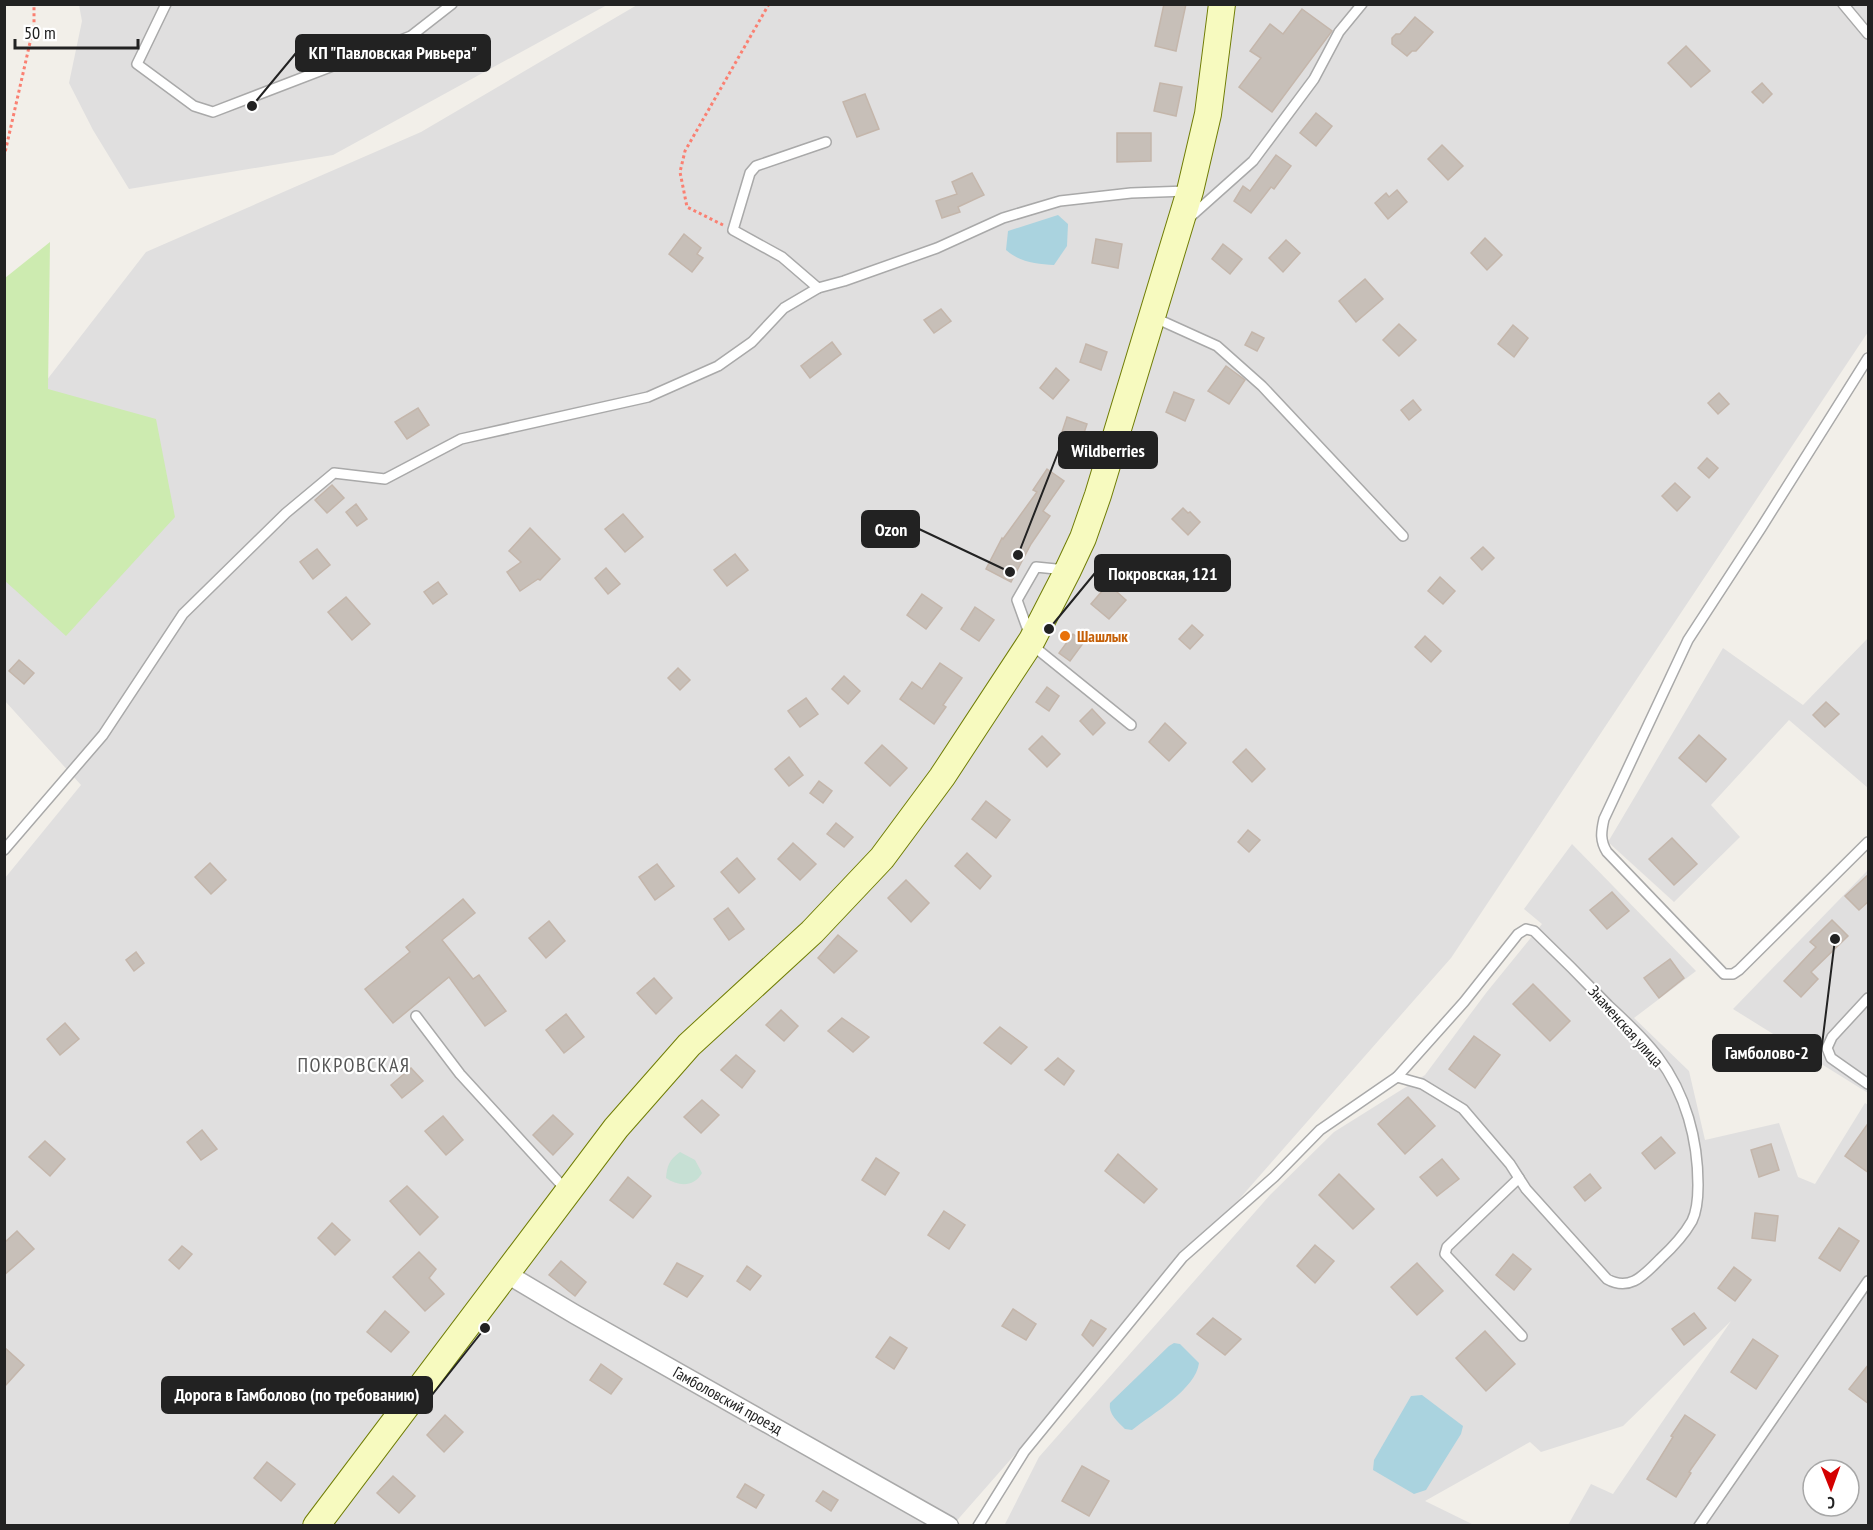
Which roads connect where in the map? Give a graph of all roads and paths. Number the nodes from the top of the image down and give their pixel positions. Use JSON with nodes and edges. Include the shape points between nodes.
{"nodes":[{"id":1,"x":34,"y":4,"type":"edge"},
{"id":2,"x":166,"y":4,"type":"edge"},
{"id":3,"x":452,"y":4,"type":"edge"},
{"id":4,"x":769,"y":4,"type":"edge"},
{"id":5,"x":1222,"y":4,"type":"edge"},
{"id":6,"x":1362,"y":4,"type":"edge"},
{"id":7,"x":1842,"y":4,"type":"edge"},
{"id":8,"x":1869,"y":34,"type":"edge"},
{"id":9,"x":826,"y":142,"type":"dead end"},
{"id":10,"x":4,"y":157,"type":"edge"},
{"id":11,"x":1190,"y":191,"type":"junction"},
{"id":12,"x":1180,"y":227,"type":"junction"},
{"id":13,"x":733,"y":230,"type":"junction"},
{"id":14,"x":818,"y":288,"type":"junction"},
{"id":15,"x":1153,"y":317,"type":"junction"},
{"id":16,"x":1869,"y":358,"type":"edge"},
{"id":17,"x":1403,"y":537,"type":"dead end"},
{"id":18,"x":1031,"y":641,"type":"junction"},
{"id":19,"x":1131,"y":725,"type":"dead end"},
{"id":20,"x":1869,"y":842,"type":"edge"},
{"id":21,"x":4,"y":850,"type":"edge"},
{"id":22,"x":1869,"y":998,"type":"edge"},
{"id":23,"x":416,"y":1016,"type":"dead end"},
{"id":24,"x":1397,"y":1077,"type":"junction"},
{"id":25,"x":1869,"y":1084,"type":"edge"},
{"id":26,"x":1519,"y":1178,"type":"junction"},
{"id":27,"x":567,"y":1191,"type":"junction"},
{"id":28,"x":507,"y":1274,"type":"junction"},
{"id":29,"x":1869,"y":1281,"type":"edge"},
{"id":30,"x":1522,"y":1336,"type":"dead end"},
{"id":31,"x":316,"y":1526,"type":"edge"},
{"id":32,"x":949,"y":1526,"type":"edge"},
{"id":33,"x":978,"y":1526,"type":"edge"},
{"id":34,"x":1699,"y":1526,"type":"edge"}],
"edges":[{"from":1,"to":10,"type":"path","via":[[34,25]]},
{"from":2,"to":3,"type":"lane","via":[[138,64],[194,106],[213,111],[411,36]]},
{"from":4,"to":13,"type":"path","via":[[685,151],[680,172],[687,207]]},
{"from":5,"to":11,"type":"main road","via":[[1208,114]]},
{"from":6,"to":12,"type":"lane","via":[[1339,32],[1314,79],[1253,161]]},
{"from":7,"to":8,"type":"lane"},
{"from":9,"to":13,"type":"lane","via":[[756,166],[750,172]]},
{"from":11,"to":12,"type":"main road"},
{"from":11,"to":14,"type":"lane","via":[[1060,201],[1003,218],[937,248]]},
{"from":12,"to":15,"type":"main road"},
{"from":13,"to":14,"type":"lane","via":[[782,257]]},
{"from":14,"to":21,"type":"lane","via":[[784,308],[752,342],[718,366],[648,397],[461,439],[385,479],[334,473],[286,513],[183,614],[103,735]]},
{"from":15,"to":17,"type":"lane","via":[[1218,346],[1262,386]]},
{"from":15,"to":18,"type":"main road","via":[[1083,538]]},
{"from":16,"to":20,"type":"lane","via":[[1688,640],[1604,819],[1601,835],[1607,852],[1724,974],[1739,970]]},
{"from":18,"to":19,"type":"lane"},
{"from":18,"to":27,"type":"main road","via":[[942,777],[882,858],[812,932],[689,1045]]},
{"from":22,"to":25,"type":"lane","via":[[1832,1037],[1827,1048],[1831,1058]]},
{"from":23,"to":27,"type":"lane","via":[[460,1074]]},
{"from":24,"to":26,"type":"lane","name":"Знаменская улица","via":[[1422,1084],[1463,1109]]},
{"from":24,"to":26,"type":"lane","name":"Знаменская улица","via":[[1518,934],[1526,929],[1534,931],[1659,1058],[1690,1120],[1698,1160],[1698,1197],[1693,1219],[1674,1246],[1645,1275],[1629,1284],[1617,1284],[1607,1279]]},
{"from":24,"to":33,"type":"lane","via":[[1320,1131],[1183,1257],[1024,1452]]},
{"from":26,"to":30,"type":"lane","via":[[1445,1250]]},
{"from":27,"to":28,"type":"main road"},
{"from":28,"to":31,"type":"main road"},
{"from":28,"to":32,"type":"street","name":"Гамболовский проезд"},
{"from":29,"to":34,"type":"lane"}]}
